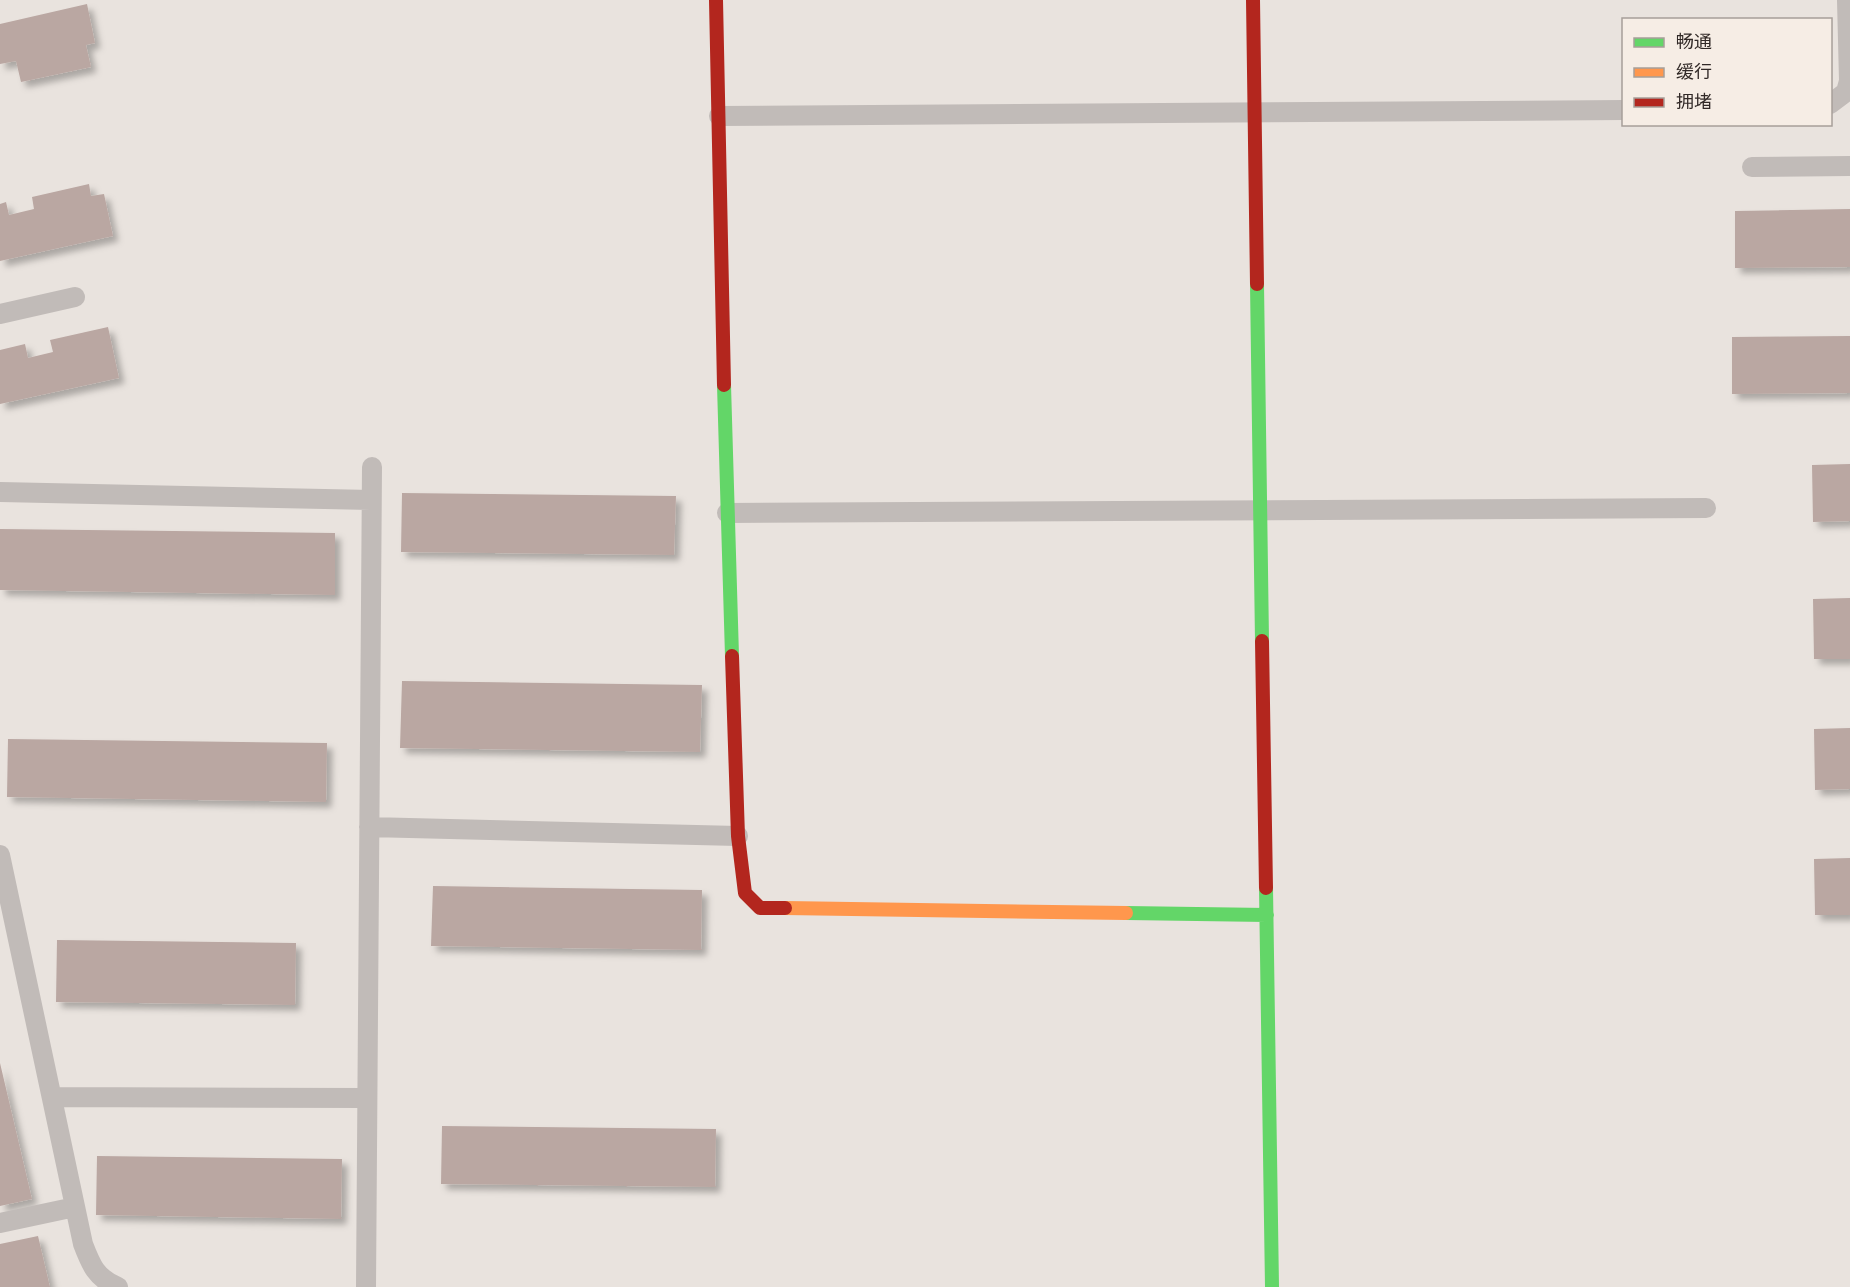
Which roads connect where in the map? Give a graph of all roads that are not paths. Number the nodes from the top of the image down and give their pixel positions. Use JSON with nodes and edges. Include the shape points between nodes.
{"nodes":[{"id":1,"x":716,"y":0,"type":"edge"},
{"id":2,"x":1253,"y":0,"type":"edge"},
{"id":3,"x":1847,"y":0,"type":"edge"},
{"id":4,"x":1849,"y":53,"type":"edge"},
{"id":5,"x":1832,"y":102,"type":"edge"},
{"id":6,"x":1622,"y":110,"type":"edge"},
{"id":7,"x":1255,"y":113,"type":"junction"},
{"id":8,"x":719,"y":116,"type":"junction"},
{"id":9,"x":1850,"y":166,"type":"edge"},
{"id":10,"x":1752,"y":168,"type":"dead end"},
{"id":11,"x":75,"y":297,"type":"dead end"},
{"id":12,"x":0,"y":314,"type":"edge"},
{"id":13,"x":372,"y":467,"type":"dead end"},
{"id":14,"x":0,"y":492,"type":"edge"},
{"id":15,"x":371,"y":500,"type":"junction"},
{"id":16,"x":1706,"y":508,"type":"dead end"},
{"id":17,"x":1261,"y":510,"type":"junction"},
{"id":18,"x":727,"y":513,"type":"junction"},
{"id":19,"x":369,"y":827,"type":"junction"},
{"id":20,"x":738,"y":836,"type":"junction"},
{"id":21,"x":0,"y":855,"type":"edge"},
{"id":22,"x":1267,"y":915,"type":"junction"},
{"id":23,"x":52,"y":1097,"type":"junction"},
{"id":24,"x":367,"y":1098,"type":"junction"},
{"id":25,"x":75,"y":1207,"type":"junction"},
{"id":26,"x":0,"y":1223,"type":"edge"},
{"id":27,"x":118,"y":1287,"type":"edge"},
{"id":28,"x":366,"y":1287,"type":"edge"},
{"id":29,"x":1272,"y":1287,"type":"edge"}],
"edges":[{"from":1,"to":8,"type":"street"},
{"from":2,"to":7,"type":"street"},
{"from":3,"to":4,"type":"lane"},
{"from":4,"to":5,"type":"lane","via":[[1849,81],[1845,92]]},
{"from":6,"to":7,"type":"lane"},
{"from":7,"to":8,"type":"lane"},
{"from":7,"to":17,"type":"street"},
{"from":8,"to":18,"type":"street"},
{"from":9,"to":10,"type":"lane"},
{"from":11,"to":12,"type":"lane"},
{"from":13,"to":15,"type":"lane"},
{"from":14,"to":15,"type":"lane"},
{"from":15,"to":19,"type":"lane"},
{"from":16,"to":17,"type":"lane"},
{"from":17,"to":18,"type":"lane"},
{"from":17,"to":22,"type":"street"},
{"from":18,"to":20,"type":"street"},
{"from":19,"to":20,"type":"lane"},
{"from":19,"to":24,"type":"lane"},
{"from":20,"to":22,"type":"street","via":[[745,893],[760,908]]},
{"from":21,"to":23,"type":"lane"},
{"from":22,"to":29,"type":"street"},
{"from":23,"to":24,"type":"lane"},
{"from":23,"to":25,"type":"lane"},
{"from":24,"to":28,"type":"lane"},
{"from":25,"to":26,"type":"lane"},
{"from":25,"to":27,"type":"lane","via":[[91,1266],[105,1282]]}]}
